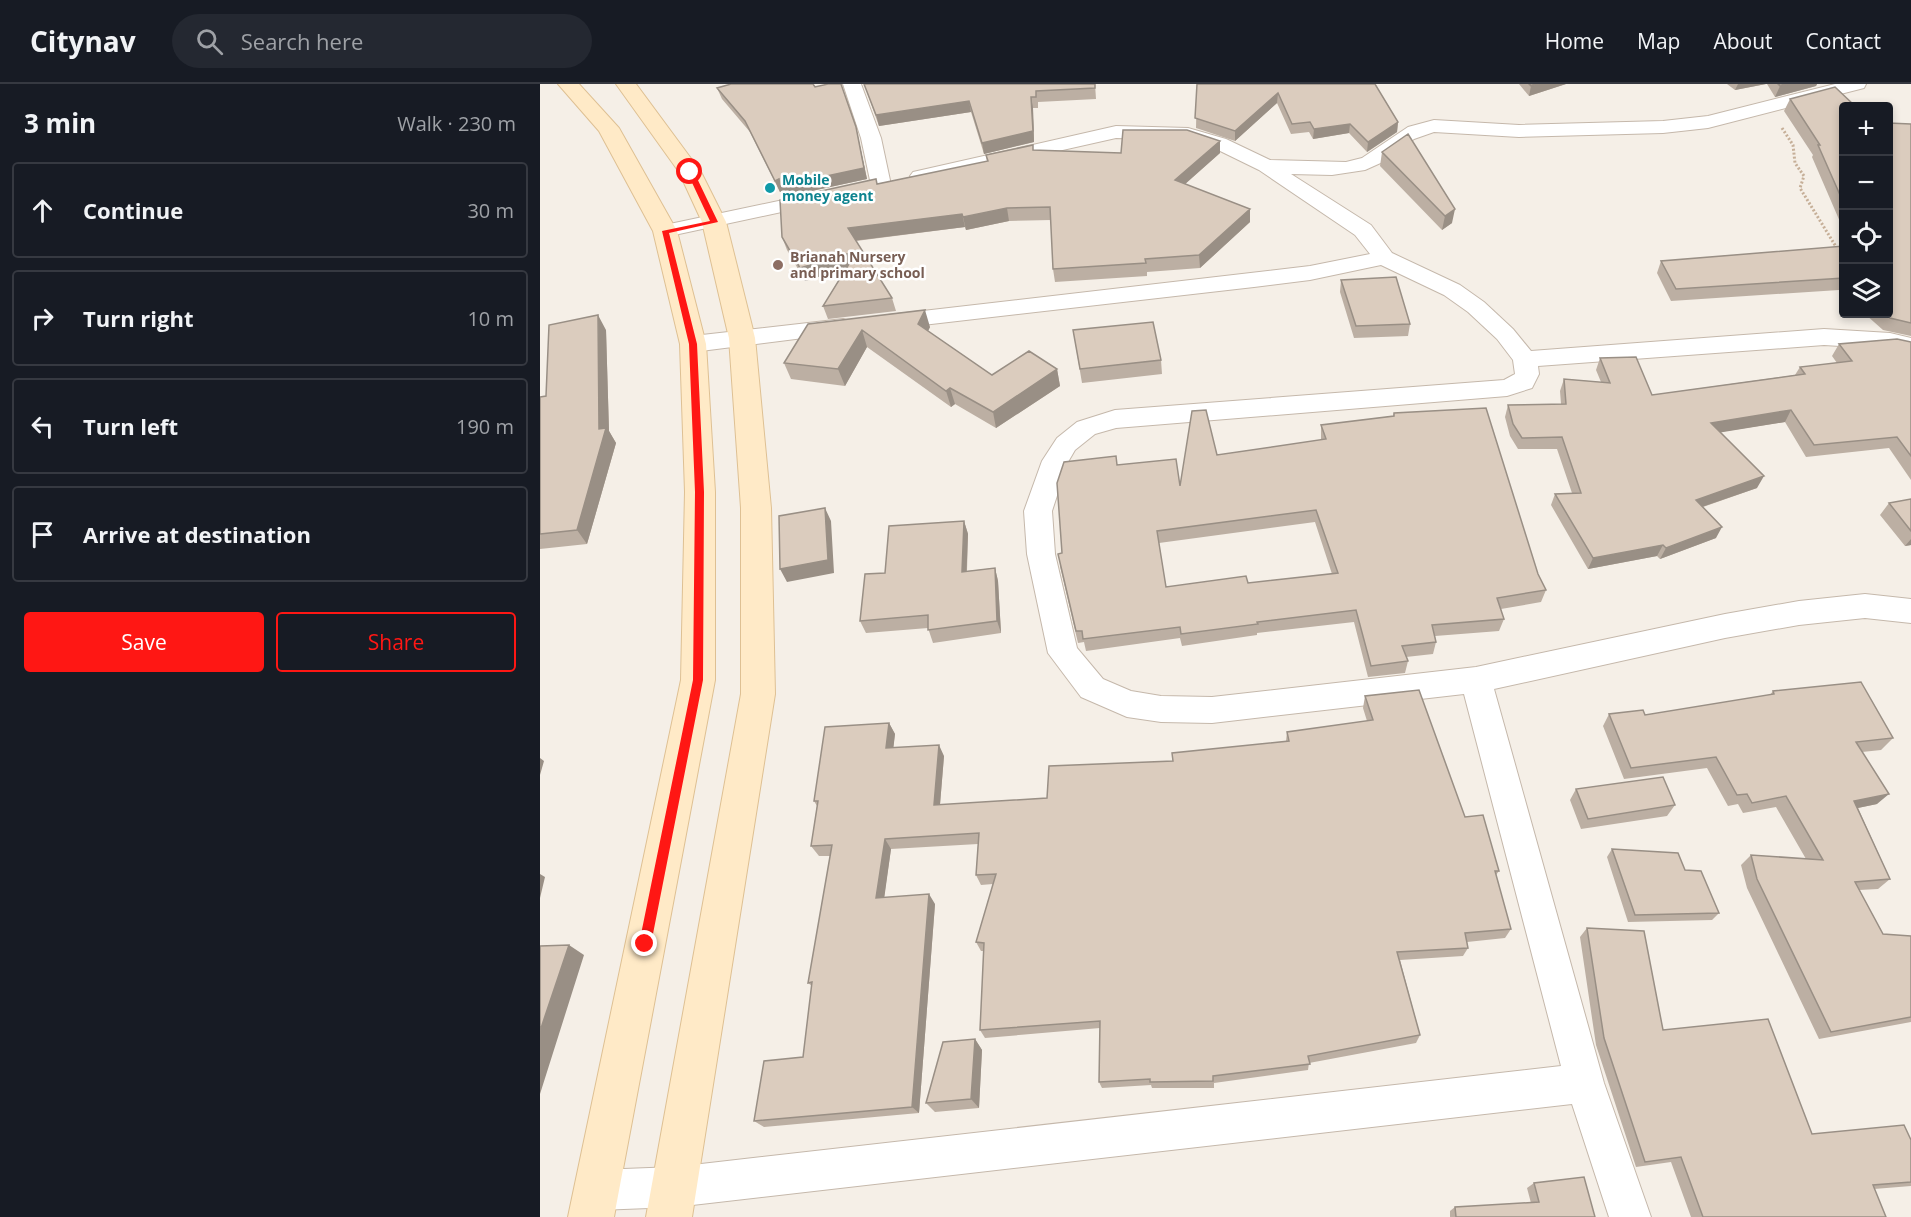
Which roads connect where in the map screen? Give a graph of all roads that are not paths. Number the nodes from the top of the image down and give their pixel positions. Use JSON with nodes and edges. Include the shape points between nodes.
{"nodes":[{"id":1,"x":568,"y":84,"type":"edge"},
{"id":2,"x":626,"y":84,"type":"edge"},
{"id":3,"x":852,"y":84,"type":"edge"},
{"id":4,"x":1857,"y":84,"type":"edge"},
{"id":5,"x":1266,"y":166,"type":"junction"},
{"id":6,"x":881,"y":185,"type":"junction"},
{"id":7,"x":859,"y":190,"type":"edge"},
{"id":8,"x":837,"y":195,"type":"edge"},
{"id":9,"x":714,"y":222,"type":"junction"},
{"id":10,"x":665,"y":231,"type":"junction"},
{"id":11,"x":1384,"y":258,"type":"junction"},
{"id":12,"x":742,"y":338,"type":"junction"},
{"id":13,"x":693,"y":344,"type":"junction"},
{"id":14,"x":1911,"y":346,"type":"edge"},
{"id":15,"x":1525,"y":359,"type":"junction"},
{"id":16,"x":1911,"y":611,"type":"edge"},
{"id":17,"x":1476,"y":680,"type":"junction"},
{"id":18,"x":1585,"y":1083,"type":"junction"},
{"id":19,"x":672,"y":1202,"type":"edge"},
{"id":20,"x":594,"y":1204,"type":"edge"},
{"id":21,"x":1630,"y":1217,"type":"edge"}],
"edges":[{"from":1,"to":10,"type":"street","via":[[608,128]]},
{"from":2,"to":9,"type":"street","via":[[690,172]]},
{"from":3,"to":6,"type":"street","via":[[871,138]]},
{"from":4,"to":5,"type":"street","via":[[1708,122],[1664,127],[1520,131],[1420,127],[1371,161],[1355,167]]},
{"from":5,"to":6,"type":"street","via":[[1219,143],[1188,134],[1116,132]]},
{"from":5,"to":11,"type":"street","via":[[1363,230]]},
{"from":6,"to":7,"type":"street"},
{"from":8,"to":9,"type":"street"},
{"from":9,"to":10,"type":"street"},
{"from":9,"to":12,"type":"street"},
{"from":10,"to":13,"type":"street"},
{"from":11,"to":12,"type":"street","via":[[1265,279]]},
{"from":11,"to":15,"type":"street","via":[[1452,290],[1476,307]]},
{"from":12,"to":13,"type":"street"},
{"from":12,"to":19,"type":"street","via":[[756,508],[758,693]]},
{"from":13,"to":20,"type":"street","via":[[700,492],[698,680]]},
{"from":14,"to":15,"type":"street","via":[[1824,337]]},
{"from":15,"to":17,"type":"street","via":[[1527,374],[1523,382],[1507,388],[1115,419],[1086,428],[1066,444],[1054,461],[1038,511],[1041,554],[1063,653],[1092,688],[1127,704],[1212,710]]},
{"from":16,"to":17,"type":"street","via":[[1865,606],[1799,613]]},
{"from":17,"to":18,"type":"street"},
{"from":18,"to":19,"type":"street"},
{"from":18,"to":21,"type":"street"},
{"from":19,"to":20,"type":"street"}]}
